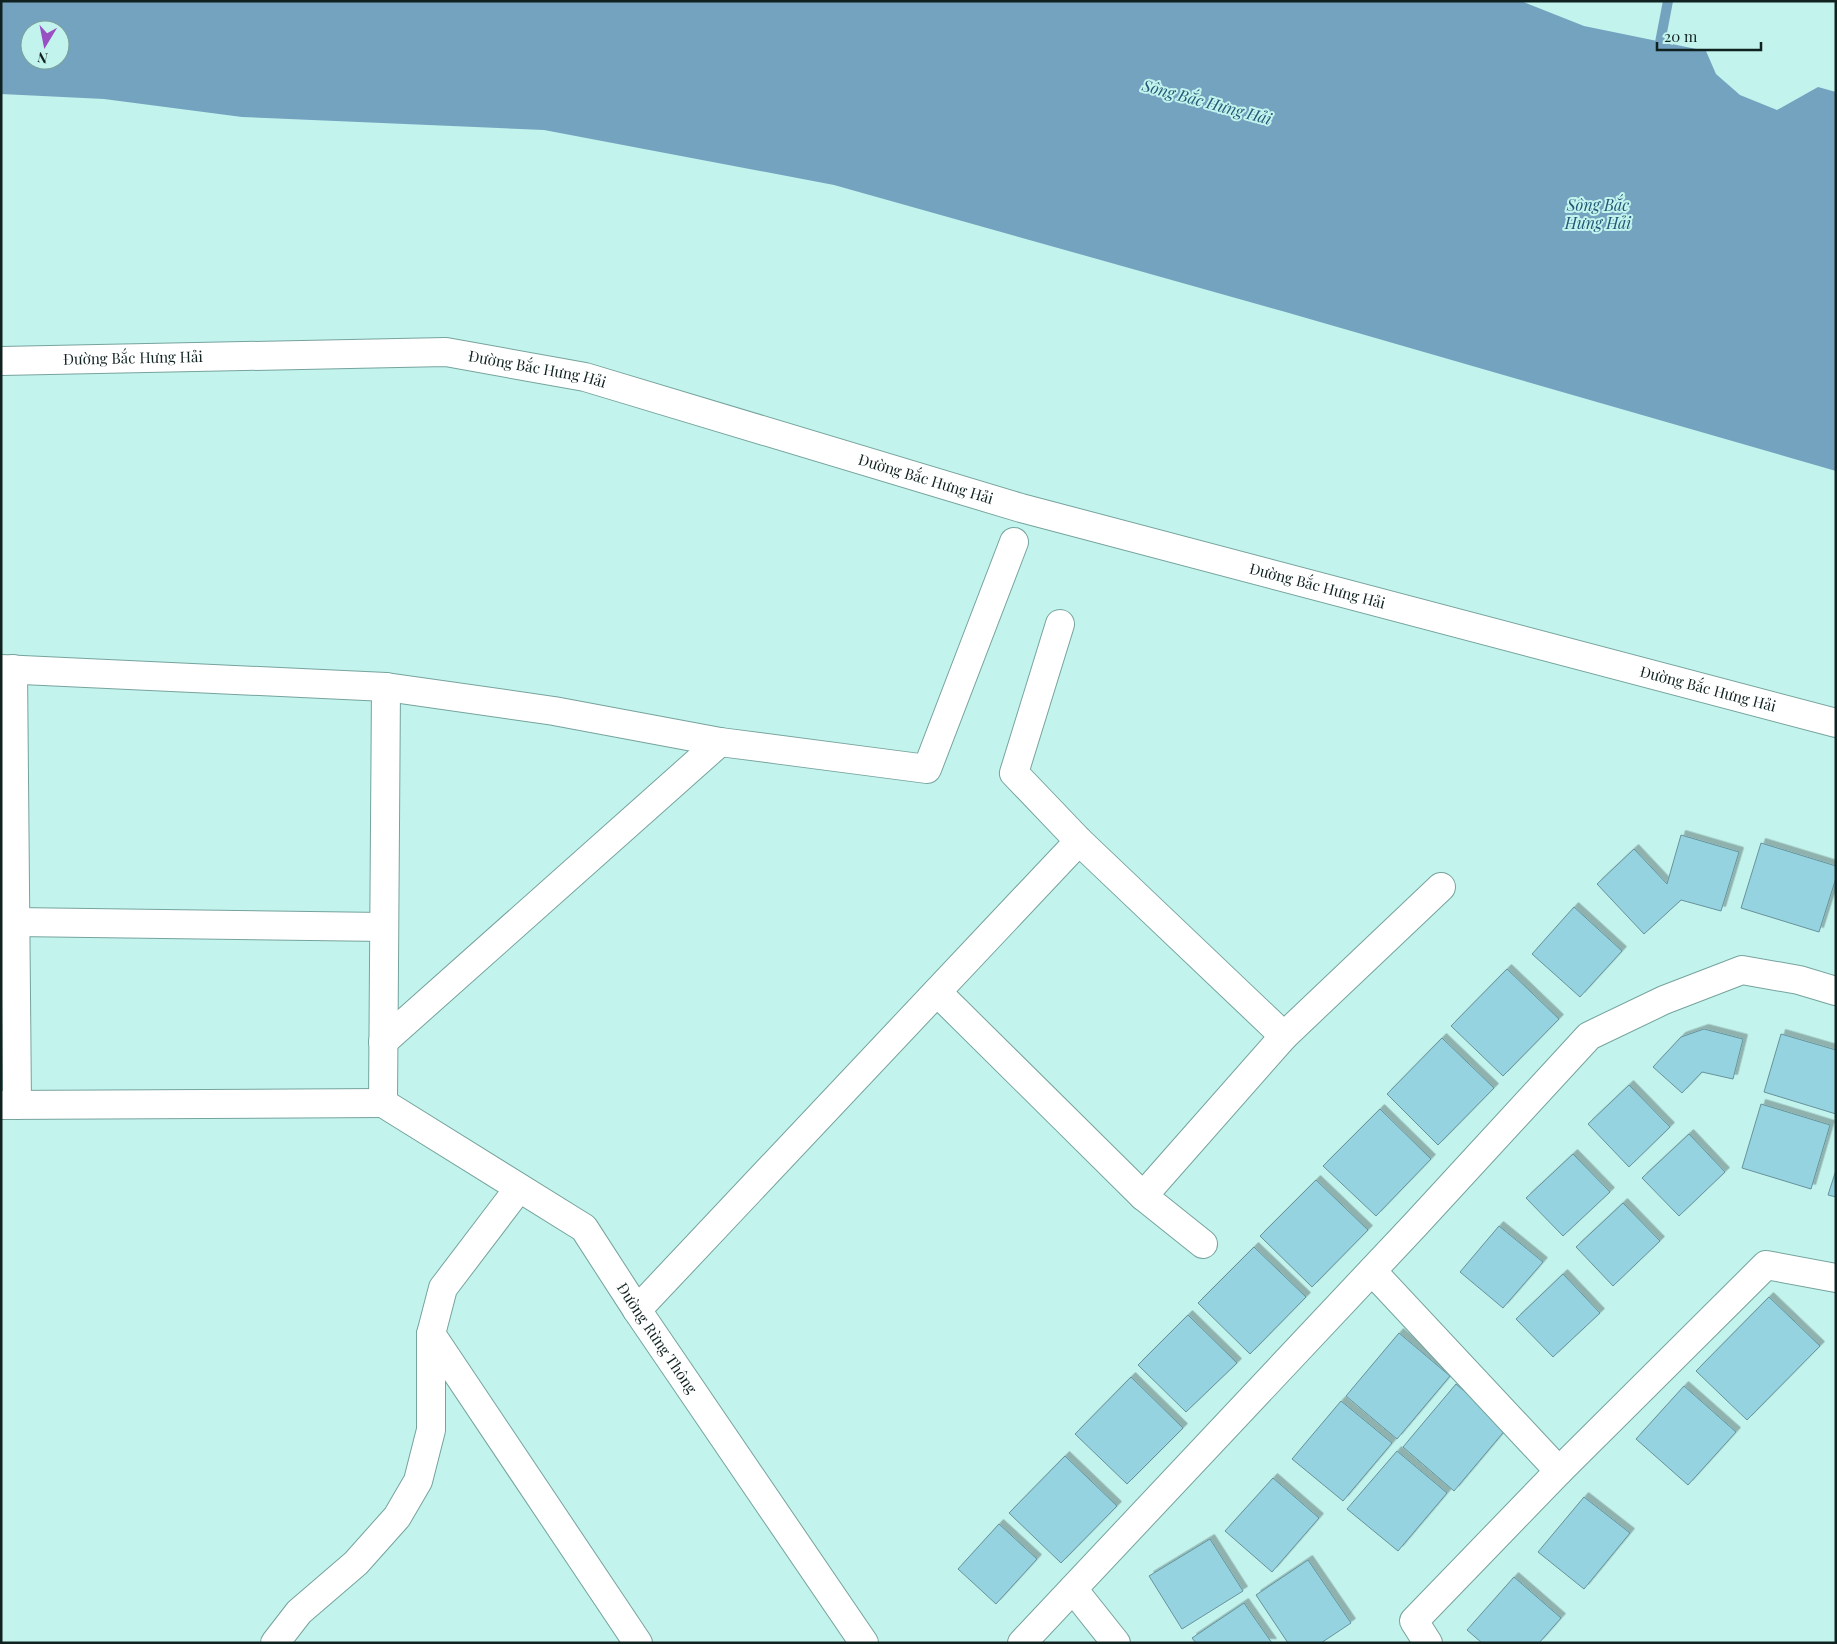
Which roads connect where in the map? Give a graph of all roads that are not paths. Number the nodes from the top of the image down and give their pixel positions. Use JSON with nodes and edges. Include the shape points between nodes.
{"nodes":[{"id":1,"x":1,"y":361,"type":"edge"},
{"id":2,"x":1014,"y":542,"type":"dead end"},
{"id":3,"x":1060,"y":624,"type":"dead end"},
{"id":4,"x":7,"y":669,"type":"edge"},
{"id":5,"x":386,"y":687,"type":"junction"},
{"id":6,"x":1836,"y":723,"type":"edge"},
{"id":7,"x":720,"y":742,"type":"junction"},
{"id":8,"x":1080,"y":841,"type":"junction"},
{"id":9,"x":1441,"y":887,"type":"dead end"},
{"id":10,"x":15,"y":922,"type":"junction"},
{"id":11,"x":384,"y":927,"type":"junction"},
{"id":12,"x":1836,"y":991,"type":"edge"},
{"id":13,"x":937,"y":992,"type":"junction"},
{"id":14,"x":1284,"y":1036,"type":"junction"},
{"id":15,"x":383,"y":1042,"type":"junction"},
{"id":16,"x":383,"y":1103,"type":"junction"},
{"id":17,"x":9,"y":1105,"type":"edge"},
{"id":18,"x":519,"y":1188,"type":"junction"},
{"id":19,"x":1142,"y":1196,"type":"junction"},
{"id":20,"x":1203,"y":1244,"type":"dead end"},
{"id":21,"x":1372,"y":1271,"type":"junction"},
{"id":22,"x":1836,"y":1278,"type":"edge"},
{"id":23,"x":637,"y":1310,"type":"junction"},
{"id":24,"x":431,"y":1334,"type":"junction"},
{"id":25,"x":1559,"y":1471,"type":"junction"},
{"id":26,"x":1073,"y":1588,"type":"junction"},
{"id":27,"x":275,"y":1643,"type":"edge"},
{"id":28,"x":638,"y":1643,"type":"edge"},
{"id":29,"x":864,"y":1643,"type":"edge"},
{"id":30,"x":1022,"y":1643,"type":"edge"},
{"id":31,"x":1116,"y":1643,"type":"edge"},
{"id":32,"x":1428,"y":1643,"type":"edge"}],
"edges":[{"from":1,"to":6,"type":"street","name":"Đường Bắc Hưng Hải","via":[[446,352],[585,377],[1021,508]]},
{"from":2,"to":7,"type":"street","via":[[927,770]]},
{"from":3,"to":8,"type":"street","via":[[1014,773]]},
{"from":4,"to":5,"type":"street"},
{"from":4,"to":10,"type":"street"},
{"from":5,"to":7,"type":"street","via":[[554,711]]},
{"from":5,"to":11,"type":"street"},
{"from":7,"to":15,"type":"street"},
{"from":8,"to":13,"type":"street"},
{"from":8,"to":14,"type":"street"},
{"from":9,"to":14,"type":"street"},
{"from":10,"to":11,"type":"street"},
{"from":10,"to":17,"type":"street"},
{"from":11,"to":15,"type":"street"},
{"from":12,"to":21,"type":"street","via":[[1799,980],[1742,970],[1664,1000],[1589,1036]]},
{"from":13,"to":19,"type":"street"},
{"from":13,"to":23,"type":"street"},
{"from":14,"to":19,"type":"street"},
{"from":15,"to":16,"type":"street"},
{"from":16,"to":17,"type":"street"},
{"from":16,"to":18,"type":"street","name":"Đường Rừng Thông"},
{"from":18,"to":23,"type":"street","name":"Đường Rừng Thông","via":[[584,1228]]},
{"from":18,"to":24,"type":"street","via":[[443,1288]]},
{"from":19,"to":20,"type":"street"},
{"from":21,"to":25,"type":"street"},
{"from":21,"to":26,"type":"street"},
{"from":22,"to":25,"type":"street","via":[[1766,1265]]},
{"from":23,"to":29,"type":"street","name":"Đường Rừng Thông"},
{"from":24,"to":27,"type":"street","via":[[430,1430],[418,1481],[397,1517],[356,1563],[299,1612]]},
{"from":24,"to":28,"type":"street"},
{"from":25,"to":32,"type":"street","via":[[1414,1621]]},
{"from":26,"to":30,"type":"street"},
{"from":26,"to":31,"type":"street"}]}
